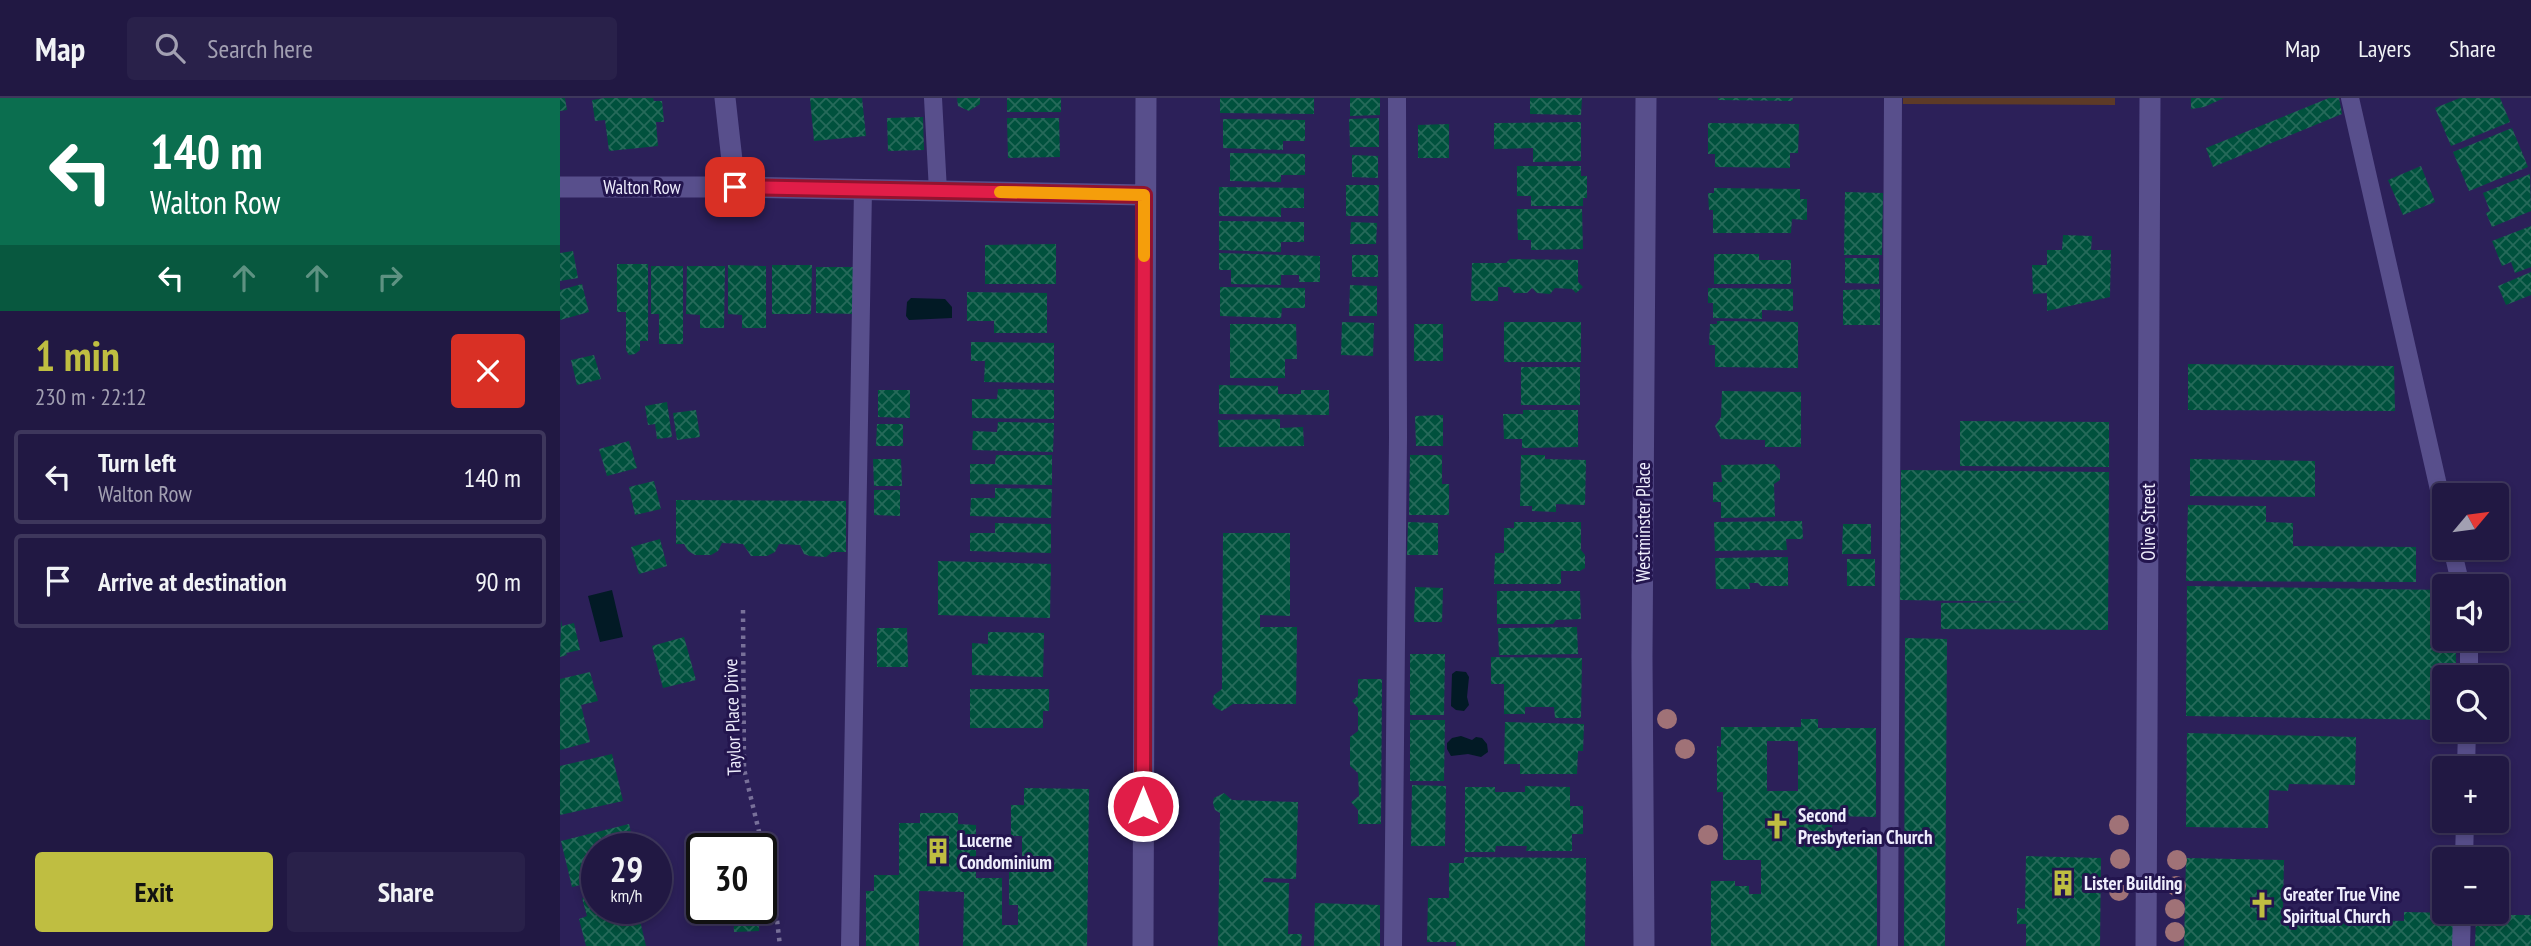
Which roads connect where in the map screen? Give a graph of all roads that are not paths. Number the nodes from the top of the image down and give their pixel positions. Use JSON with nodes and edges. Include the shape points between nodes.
{"nodes":[{"id":1,"x":725,"y":98,"type":"edge"},
{"id":2,"x":933,"y":98,"type":"edge"},
{"id":3,"x":1146,"y":98,"type":"edge"},
{"id":4,"x":1397,"y":98,"type":"edge"},
{"id":5,"x":1646,"y":98,"type":"edge"},
{"id":6,"x":1893,"y":98,"type":"edge"},
{"id":7,"x":2150,"y":98,"type":"edge"},
{"id":8,"x":2350,"y":98,"type":"edge"},
{"id":9,"x":560,"y":187,"type":"edge"},
{"id":10,"x":735,"y":187,"type":"junction"},
{"id":11,"x":863,"y":189,"type":"junction"},
{"id":12,"x":937,"y":191,"type":"junction"},
{"id":13,"x":1144,"y":195,"type":"junction"},
{"id":14,"x":2438,"y":483,"type":"edge"},
{"id":15,"x":2462,"y":924,"type":"edge"},
{"id":16,"x":850,"y":946,"type":"edge"},
{"id":17,"x":1143,"y":946,"type":"edge"},
{"id":18,"x":1393,"y":946,"type":"edge"},
{"id":19,"x":1644,"y":946,"type":"edge"},
{"id":20,"x":1889,"y":946,"type":"edge"},
{"id":21,"x":2146,"y":946,"type":"edge"},
{"id":22,"x":2461,"y":946,"type":"edge"}],
"edges":[{"from":1,"to":10,"type":"street"},
{"from":2,"to":12,"type":"lane"},
{"from":3,"to":13,"type":"street"},
{"from":4,"to":18,"type":"lane"},
{"from":5,"to":19,"type":"street","name":"Westminster Place"},
{"from":6,"to":20,"type":"lane"},
{"from":7,"to":21,"type":"street","name":"Olive Street"},
{"from":8,"to":14,"type":"lane"},
{"from":9,"to":10,"type":"street","name":"Walton Row"},
{"from":10,"to":11,"type":"street","name":"Walton Row"},
{"from":11,"to":12,"type":"street","name":"Walton Row"},
{"from":11,"to":16,"type":"lane"},
{"from":12,"to":13,"type":"street","name":"Walton Row"},
{"from":13,"to":17,"type":"street"},
{"from":15,"to":22,"type":"lane"}]}
